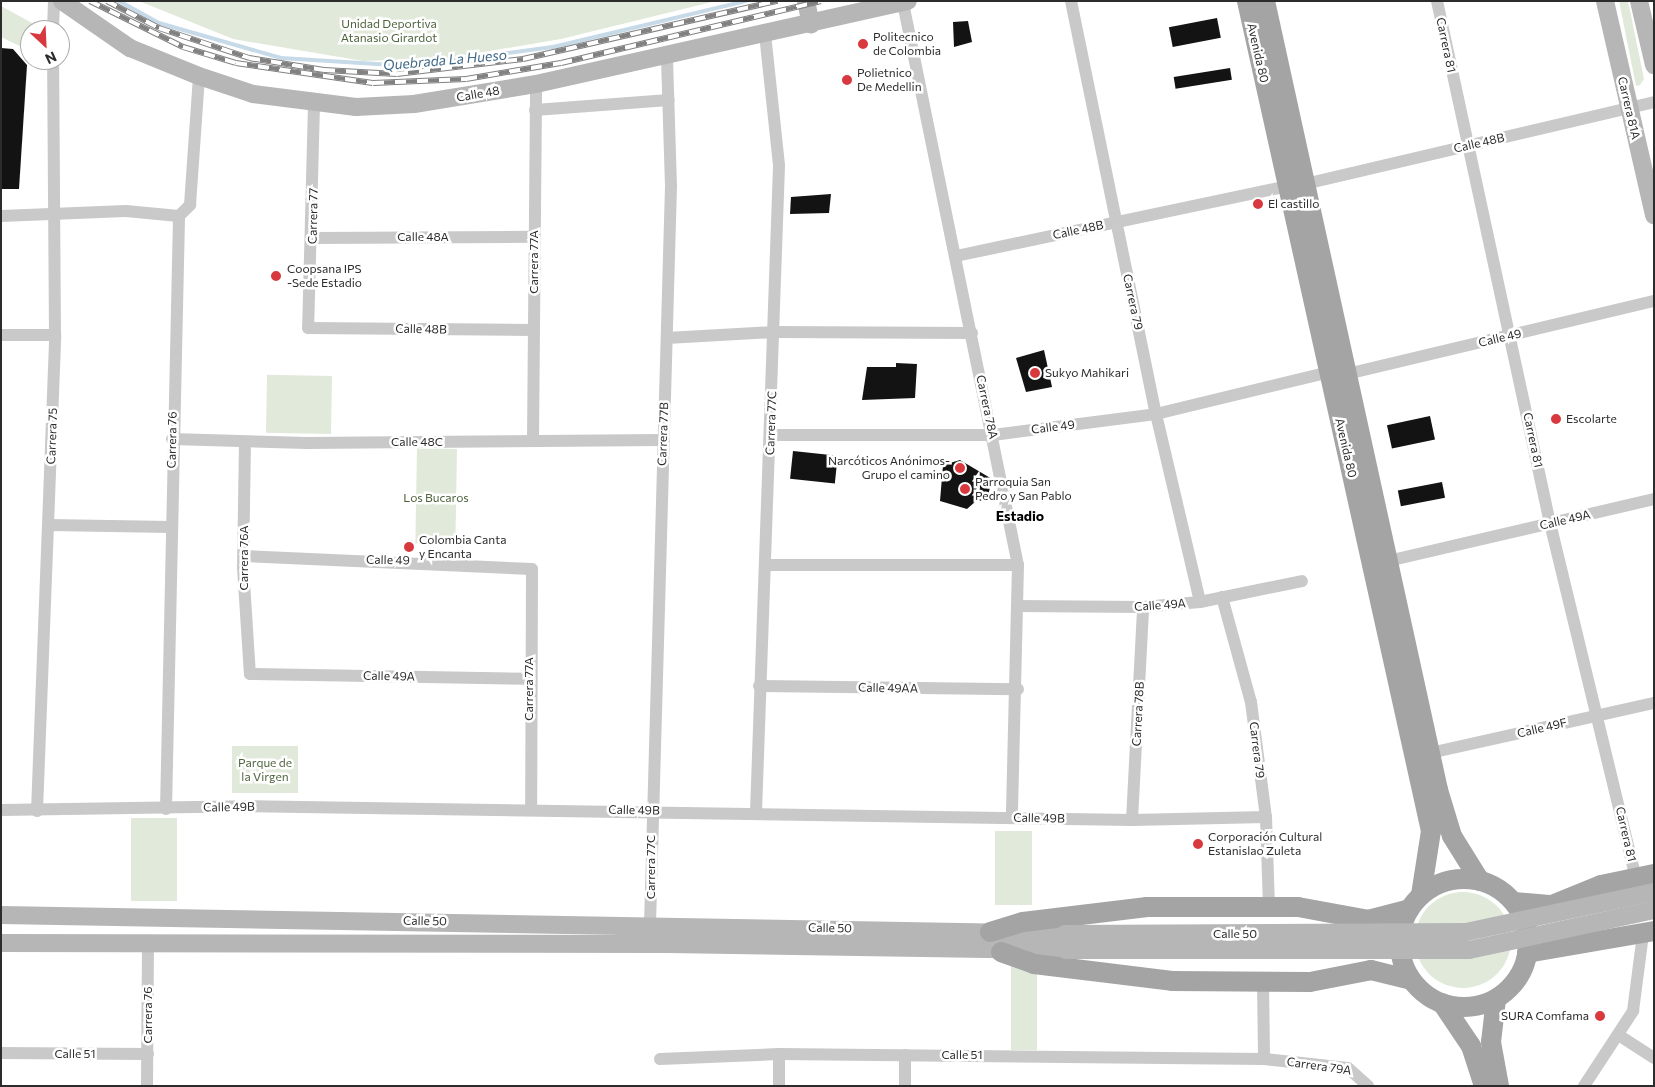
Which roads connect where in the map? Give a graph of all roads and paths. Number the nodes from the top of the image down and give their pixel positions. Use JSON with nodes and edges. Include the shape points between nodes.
{"nodes":[{"id":1,"x":54,"y":1,"type":"edge"},
{"id":2,"x":62,"y":1,"type":"edge"},
{"id":3,"x":806,"y":1,"type":"edge"},
{"id":4,"x":1071,"y":1,"type":"edge"},
{"id":5,"x":1247,"y":1,"type":"edge"},
{"id":6,"x":1265,"y":1,"type":"edge"},
{"id":7,"x":1437,"y":1,"type":"edge"},
{"id":8,"x":1605,"y":1,"type":"edge"},
{"id":9,"x":1639,"y":1,"type":"edge"},
{"id":10,"x":905,"y":2,"type":"edge"},
{"id":11,"x":53,"y":20,"type":"edge"},
{"id":12,"x":811,"y":24,"type":"junction"},
{"id":13,"x":765,"y":34,"type":"junction"},
{"id":14,"x":667,"y":57,"type":"junction"},
{"id":15,"x":1654,"y":64,"type":"edge"},
{"id":16,"x":53,"y":70,"type":"edge"},
{"id":17,"x":199,"y":76,"type":"junction"},
{"id":18,"x":536,"y":84,"type":"junction"},
{"id":19,"x":669,"y":100,"type":"junction"},
{"id":20,"x":1654,"y":102,"type":"edge"},
{"id":21,"x":314,"y":104,"type":"junction"},
{"id":22,"x":1629,"y":107,"type":"junction"},
{"id":23,"x":535,"y":110,"type":"junction"},
{"id":24,"x":1468,"y":145,"type":"junction"},
{"id":25,"x":1296,"y":185,"type":"junction"},
{"id":26,"x":57,"y":214,"type":"junction"},
{"id":27,"x":1654,"y":215,"type":"edge"},
{"id":28,"x":1,"y":216,"type":"edge"},
{"id":29,"x":179,"y":216,"type":"junction"},
{"id":30,"x":1116,"y":222,"type":"junction"},
{"id":31,"x":534,"y":237,"type":"junction"},
{"id":32,"x":313,"y":238,"type":"junction"},
{"id":33,"x":956,"y":256,"type":"junction"},
{"id":34,"x":1654,"y":301,"type":"edge"},
{"id":35,"x":308,"y":328,"type":"joint"},
{"id":36,"x":534,"y":330,"type":"junction"},
{"id":37,"x":775,"y":332,"type":"junction"},
{"id":38,"x":972,"y":333,"type":"junction"},
{"id":39,"x":1,"y":335,"type":"edge"},
{"id":40,"x":56,"y":335,"type":"junction"},
{"id":41,"x":1511,"y":335,"type":"junction"},
{"id":42,"x":667,"y":338,"type":"junction"},
{"id":43,"x":1338,"y":373,"type":"junction"},
{"id":44,"x":1156,"y":414,"type":"junction"},
{"id":45,"x":993,"y":434,"type":"junction"},
{"id":46,"x":771,"y":435,"type":"junction"},
{"id":47,"x":172,"y":439,"type":"junction"},
{"id":48,"x":663,"y":440,"type":"junction"},
{"id":49,"x":533,"y":441,"type":"junction"},
{"id":50,"x":245,"y":442,"type":"junction"},
{"id":51,"x":1654,"y":499,"type":"edge"},
{"id":52,"x":1550,"y":524,"type":"junction"},
{"id":53,"x":49,"y":525,"type":"junction"},
{"id":54,"x":171,"y":527,"type":"junction"},
{"id":55,"x":244,"y":556,"type":"junction"},
{"id":56,"x":1388,"y":561,"type":"junction"},
{"id":57,"x":768,"y":565,"type":"junction"},
{"id":58,"x":1018,"y":565,"type":"junction"},
{"id":59,"x":532,"y":569,"type":"joint"},
{"id":60,"x":1302,"y":581,"type":"dead end"},
{"id":61,"x":1222,"y":597,"type":"junction"},
{"id":62,"x":1200,"y":602,"type":"junction"},
{"id":63,"x":1017,"y":606,"type":"junction"},
{"id":64,"x":1143,"y":607,"type":"junction"},
{"id":65,"x":250,"y":674,"type":"joint"},
{"id":66,"x":529,"y":678,"type":"junction"},
{"id":67,"x":758,"y":686,"type":"junction"},
{"id":68,"x":1018,"y":689,"type":"junction"},
{"id":69,"x":1654,"y":703,"type":"edge"},
{"id":70,"x":1598,"y":716,"type":"junction"},
{"id":71,"x":1430,"y":753,"type":"junction"},
{"id":72,"x":166,"y":809,"type":"junction"},
{"id":73,"x":531,"y":809,"type":"junction"},
{"id":74,"x":1,"y":810,"type":"edge"},
{"id":75,"x":37,"y":811,"type":"junction"},
{"id":76,"x":651,"y":811,"type":"junction"},
{"id":77,"x":756,"y":812,"type":"junction"},
{"id":78,"x":1012,"y":817,"type":"junction"},
{"id":79,"x":1266,"y":818,"type":"junction"},
{"id":80,"x":1132,"y":820,"type":"junction"},
{"id":81,"x":1645,"y":876,"type":"edge"},
{"id":82,"x":1480,"y":881,"type":"junction"},
{"id":83,"x":1654,"y":892,"type":"edge"},
{"id":84,"x":1415,"y":902,"type":"junction"},
{"id":85,"x":1514,"y":902,"type":"junction"},
{"id":86,"x":1270,"y":906,"type":"junction"},
{"id":87,"x":1654,"y":910,"type":"edge"},
{"id":88,"x":1,"y":915,"type":"edge"},
{"id":89,"x":650,"y":924,"type":"junction"},
{"id":90,"x":990,"y":932,"type":"junction"},
{"id":91,"x":1648,"y":933,"type":"edge"},
{"id":92,"x":1066,"y":942,"type":"junction"},
{"id":93,"x":1,"y":943,"type":"edge"},
{"id":94,"x":148,"y":945,"type":"junction"},
{"id":95,"x":1001,"y":952,"type":"junction"},
{"id":96,"x":1528,"y":953,"type":"junction"},
{"id":97,"x":1411,"y":980,"type":"junction"},
{"id":98,"x":1263,"y":983,"type":"junction"},
{"id":99,"x":1496,"y":998,"type":"junction"},
{"id":100,"x":1442,"y":1004,"type":"junction"},
{"id":101,"x":1620,"y":1036,"type":"junction"},
{"id":102,"x":1,"y":1053,"type":"edge"},
{"id":103,"x":148,"y":1054,"type":"junction"},
{"id":104,"x":779,"y":1054,"type":"junction"},
{"id":105,"x":906,"y":1055,"type":"junction"},
{"id":106,"x":1654,"y":1058,"type":"edge"},
{"id":107,"x":660,"y":1059,"type":"dead end"},
{"id":108,"x":1264,"y":1059,"type":"junction"},
{"id":109,"x":147,"y":1086,"type":"edge"},
{"id":110,"x":779,"y":1086,"type":"edge"},
{"id":111,"x":905,"y":1086,"type":"edge"},
{"id":112,"x":1368,"y":1086,"type":"edge"},
{"id":113,"x":1484,"y":1086,"type":"edge"},
{"id":114,"x":1500,"y":1086,"type":"edge"},
{"id":115,"x":1584,"y":1086,"type":"edge"}],
"edges":[{"from":1,"to":11,"type":"street"},
{"from":2,"to":17,"type":"main road","name":"Calle 48","via":[[130,48]]},
{"from":3,"to":12,"type":"main road"},
{"from":4,"to":30,"type":"street","name":"Carrera 79"},
{"from":5,"to":25,"type":"main road","name":"Avenida 80"},
{"from":6,"to":25,"type":"main road","name":"Avenida 80"},
{"from":7,"to":24,"type":"street","name":"Carrera 81"},
{"from":8,"to":22,"type":"main road","name":"Carrera 81A"},
{"from":9,"to":15,"type":"main road"},
{"from":10,"to":12,"type":"main road","name":"Calle 48"},
{"from":10,"to":33,"type":"street","name":"Carrera 78A"},
{"from":12,"to":13,"type":"main road","name":"Calle 48"},
{"from":13,"to":14,"type":"main road","name":"Calle 48"},
{"from":13,"to":37,"type":"street","name":"Carrera 77C","via":[[778,165]]},
{"from":14,"to":18,"type":"main road","name":"Calle 48"},
{"from":14,"to":19,"type":"street","name":"Carrera 77B"},
{"from":16,"to":26,"type":"street","name":"Carrera 75"},
{"from":17,"to":21,"type":"main road","name":"Calle 48","via":[[253,94]]},
{"from":17,"to":29,"type":"street","name":"Carrera 76","via":[[190,204]]},
{"from":18,"to":21,"type":"main road","name":"Calle 48","via":[[414,104]]},
{"from":18,"to":23,"type":"street","name":"Carrera 77A"},
{"from":19,"to":23,"type":"street"},
{"from":19,"to":42,"type":"street","name":"Carrera 77B"},
{"from":20,"to":22,"type":"street","name":"Calle 48B"},
{"from":21,"to":32,"type":"street","name":"Carrera 77"},
{"from":22,"to":24,"type":"street","name":"Calle 48B"},
{"from":22,"to":27,"type":"main road","name":"Carrera 81A"},
{"from":23,"to":31,"type":"street","name":"Carrera 77A"},
{"from":24,"to":25,"type":"street","name":"Calle 48B"},
{"from":24,"to":41,"type":"street","name":"Carrera 81"},
{"from":25,"to":30,"type":"street","name":"Calle 48B"},
{"from":25,"to":43,"type":"main road","name":"Avenida 80"},
{"from":26,"to":28,"type":"street"},
{"from":26,"to":29,"type":"street"},
{"from":26,"to":40,"type":"street","name":"Carrera 75"},
{"from":29,"to":47,"type":"street","name":"Carrera 76"},
{"from":30,"to":33,"type":"street","name":"Calle 48B"},
{"from":30,"to":44,"type":"street","name":"Carrera 79"},
{"from":31,"to":32,"type":"street","name":"Calle 48A"},
{"from":31,"to":36,"type":"street","name":"Carrera 77A"},
{"from":32,"to":35,"type":"street","name":"Carrera 77"},
{"from":33,"to":38,"type":"street","name":"Carrera 78A"},
{"from":34,"to":41,"type":"street","name":"Calle 49"},
{"from":35,"to":36,"type":"street","name":"Calle 48B"},
{"from":36,"to":49,"type":"street","name":"Carrera 77A"},
{"from":37,"to":38,"type":"street"},
{"from":37,"to":42,"type":"street"},
{"from":37,"to":46,"type":"street","name":"Carrera 77C"},
{"from":38,"to":45,"type":"street","name":"Carrera 78A"},
{"from":39,"to":40,"type":"street"},
{"from":40,"to":53,"type":"street","name":"Carrera 75"},
{"from":41,"to":43,"type":"street","name":"Calle 49"},
{"from":41,"to":52,"type":"street","name":"Carrera 81"},
{"from":42,"to":48,"type":"street","name":"Carrera 77B"},
{"from":43,"to":44,"type":"street","name":"Calle 49"},
{"from":43,"to":56,"type":"main road","name":"Avenida 80"},
{"from":43,"to":84,"type":"main road","name":"Avenida 80","via":[[1431,831]]},
{"from":44,"to":45,"type":"street","name":"Calle 49"},
{"from":44,"to":62,"type":"street","name":"Carrera 79"},
{"from":45,"to":46,"type":"street","name":"Calle 49"},
{"from":45,"to":58,"type":"street","name":"Carrera 78A"},
{"from":46,"to":57,"type":"street","name":"Carrera 77C"},
{"from":47,"to":50,"type":"street","name":"Calle 48C"},
{"from":47,"to":54,"type":"street","name":"Carrera 76"},
{"from":48,"to":49,"type":"street","name":"Calle 48C"},
{"from":48,"to":76,"type":"street","name":"Carrera 77B"},
{"from":49,"to":50,"type":"street","name":"Calle 48C"},
{"from":50,"to":55,"type":"street","name":"Carrera 76A"},
{"from":51,"to":52,"type":"street","name":"Calle 49A"},
{"from":52,"to":56,"type":"street","name":"Calle 49A"},
{"from":52,"to":70,"type":"street","name":"Carrera 81"},
{"from":53,"to":54,"type":"street"},
{"from":53,"to":75,"type":"street","name":"Carrera 75"},
{"from":54,"to":72,"type":"street","name":"Carrera 76","via":[[172,650]]},
{"from":55,"to":59,"type":"street","name":"Calle 49"},
{"from":55,"to":65,"type":"street","name":"Carrera 76A"},
{"from":56,"to":71,"type":"main road","name":"Avenida 80"},
{"from":57,"to":58,"type":"street"},
{"from":57,"to":67,"type":"street","name":"Carrera 77C"},
{"from":58,"to":63,"type":"street","name":"Carrera 78A"},
{"from":59,"to":66,"type":"street","name":"Carrera 77A"},
{"from":60,"to":61,"type":"street","name":"Calle 49A"},
{"from":61,"to":62,"type":"street","name":"Calle 49A"},
{"from":61,"to":79,"type":"street","name":"Carrera 79","via":[[1251,702]]},
{"from":62,"to":64,"type":"street","name":"Calle 49A"},
{"from":63,"to":64,"type":"street","name":"Calle 49A"},
{"from":63,"to":68,"type":"street","name":"Carrera 78A"},
{"from":64,"to":80,"type":"street","name":"Carrera 78B"},
{"from":65,"to":66,"type":"street","name":"Calle 49A"},
{"from":66,"to":73,"type":"street","name":"Carrera 77A"},
{"from":67,"to":68,"type":"street","name":"Calle 49AA"},
{"from":67,"to":77,"type":"street","name":"Carrera 77C"},
{"from":68,"to":78,"type":"street","name":"Carrera 78A"},
{"from":69,"to":70,"type":"street","name":"Calle 49F"},
{"from":70,"to":71,"type":"street","name":"Calle 49F"},
{"from":70,"to":81,"type":"street","name":"Carrera 81"},
{"from":71,"to":82,"type":"main road","name":"Avenida 80","via":[[1452,836]]},
{"from":72,"to":73,"type":"street","name":"Calle 49B"},
{"from":72,"to":75,"type":"street","name":"Calle 49B"},
{"from":73,"to":76,"type":"street","name":"Calle 49B"},
{"from":74,"to":75,"type":"street","name":"Calle 49B"},
{"from":76,"to":77,"type":"street","name":"Calle 49B"},
{"from":76,"to":89,"type":"street","name":"Carrera 77C"},
{"from":77,"to":78,"type":"street","name":"Calle 49B"},
{"from":78,"to":80,"type":"street","name":"Calle 49B"},
{"from":79,"to":80,"type":"street","name":"Calle 49B"},
{"from":79,"to":86,"type":"street","name":"Carrera 79"},
{"from":81,"to":85,"type":"main road","via":[[1601,885],[1560,904]]},
{"from":82,"to":84,"type":"main road","via":[[1449,881]]},
{"from":82,"to":85,"type":"main road"},
{"from":83,"to":92,"type":"main road","name":"Calle 50","bridge":true,"via":[[1512,926],[1466,932]]},
{"from":84,"to":86,"type":"main road","via":[[1368,920]]},
{"from":84,"to":97,"type":"main road","via":[[1399,944]]},
{"from":85,"to":96,"type":"main road","via":[[1523,918]]},
{"from":86,"to":90,"type":"main road","via":[[1133,908],[1023,922]]},
{"from":87,"to":92,"type":"main road","name":"Calle 50","bridge":true,"via":[[1469,950]]},
{"from":88,"to":89,"type":"main road","name":"Calle 50"},
{"from":89,"to":90,"type":"main road","name":"Calle 50"},
{"from":90,"to":92,"type":"main road","name":"Calle 50"},
{"from":91,"to":96,"type":"main road"},
{"from":91,"to":101,"type":"street","via":[[1638,995]]},
{"from":92,"to":95,"type":"main road","name":"Calle 50"},
{"from":93,"to":94,"type":"main road","name":"Calle 50"},
{"from":94,"to":95,"type":"main road","name":"Calle 50","via":[[668,944]]},
{"from":94,"to":103,"type":"street","name":"Carrera 76"},
{"from":95,"to":98,"type":"main road","via":[[1034,964],[1172,980]]},
{"from":96,"to":99,"type":"main road","via":[[1517,980]]},
{"from":97,"to":98,"type":"main road","via":[[1371,970],[1310,982]]},
{"from":97,"to":100,"type":"main road"},
{"from":98,"to":108,"type":"street"},
{"from":99,"to":100,"type":"main road","via":[[1470,1006]]},
{"from":99,"to":114,"type":"main road","via":[[1491,1042]]},
{"from":100,"to":113,"type":"main road","via":[[1471,1046]]},
{"from":101,"to":106,"type":"street"},
{"from":101,"to":115,"type":"street"},
{"from":102,"to":103,"type":"street","name":"Calle 51"},
{"from":103,"to":109,"type":"street","name":"Carrera 76"},
{"from":104,"to":105,"type":"street","name":"Calle 51"},
{"from":104,"to":107,"type":"street","name":"Calle 51"},
{"from":104,"to":110,"type":"street"},
{"from":105,"to":108,"type":"street","name":"Calle 51"},
{"from":105,"to":111,"type":"street"},
{"from":108,"to":112,"type":"street","name":"Carrera 79A","via":[[1348,1068]]}]}
